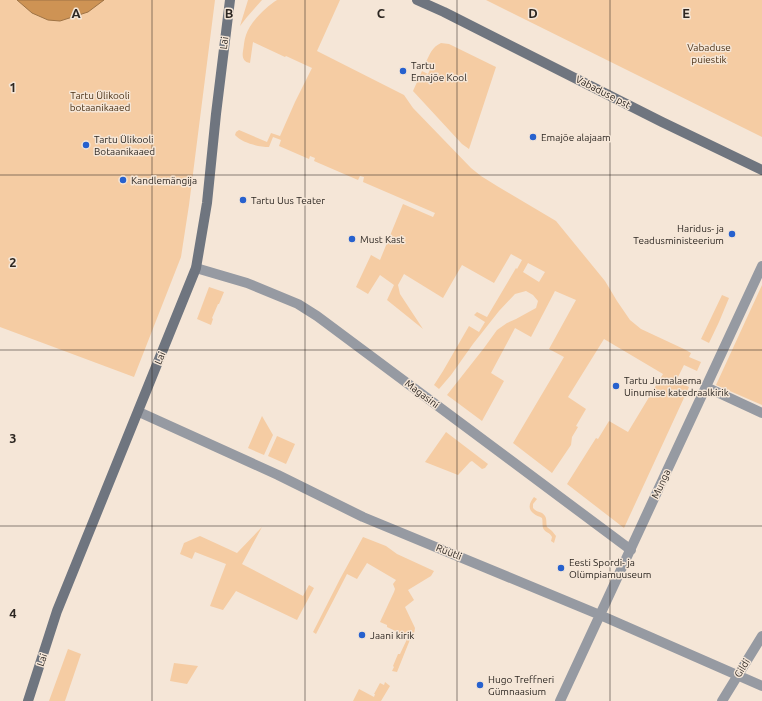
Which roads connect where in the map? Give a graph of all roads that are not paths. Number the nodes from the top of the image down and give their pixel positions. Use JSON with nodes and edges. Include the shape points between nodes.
{"nodes":[{"id":1,"x":230,"y":0,"type":"edge"},
{"id":2,"x":417,"y":0,"type":"edge"},
{"id":3,"x":425,"y":0,"type":"edge"},
{"id":4,"x":444,"y":12,"type":"junction"},
{"id":5,"x":762,"y":170,"type":"edge"},
{"id":6,"x":762,"y":266,"type":"edge"},
{"id":7,"x":196,"y":268,"type":"junction"},
{"id":8,"x":706,"y":387,"type":"junction"},
{"id":9,"x":139,"y":412,"type":"junction"},
{"id":10,"x":762,"y":413,"type":"edge"},
{"id":11,"x":631,"y":550,"type":"junction"},
{"id":12,"x":600,"y":615,"type":"junction"},
{"id":13,"x":762,"y":636,"type":"edge"},
{"id":14,"x":738,"y":675,"type":"junction"},
{"id":15,"x":762,"y":686,"type":"edge"},
{"id":16,"x":28,"y":701,"type":"edge"},
{"id":17,"x":560,"y":701,"type":"edge"},
{"id":18,"x":722,"y":701,"type":"edge"}],
"edges":[{"from":1,"to":7,"type":"main road","name":"Lai","via":[[207,203]]},
{"from":2,"to":4,"type":"main road","name":"Vabaduse pst"},
{"from":3,"to":4,"type":"main road","name":"Vabaduse pst"},
{"from":4,"to":5,"type":"main road","name":"Vabaduse pst"},
{"from":6,"to":8,"type":"street","name":"Munga"},
{"from":7,"to":9,"type":"main road","name":"Lai"},
{"from":7,"to":11,"type":"street","name":"Magasini","via":[[247,283],[298,304],[317,316]]},
{"from":8,"to":10,"type":"street"},
{"from":8,"to":11,"type":"street","name":"Munga"},
{"from":9,"to":12,"type":"street","name":"Rüütli","via":[[363,517]]},
{"from":9,"to":16,"type":"main road","name":"Lai","via":[[58,611]]},
{"from":11,"to":12,"type":"street","name":"Munga"},
{"from":12,"to":14,"type":"street","name":"Rüütli"},
{"from":12,"to":17,"type":"street","name":"Munga"},
{"from":13,"to":14,"type":"street","name":"Gildi"},
{"from":14,"to":15,"type":"street","name":"Rüütli"},
{"from":14,"to":18,"type":"street","name":"Gildi"}]}
